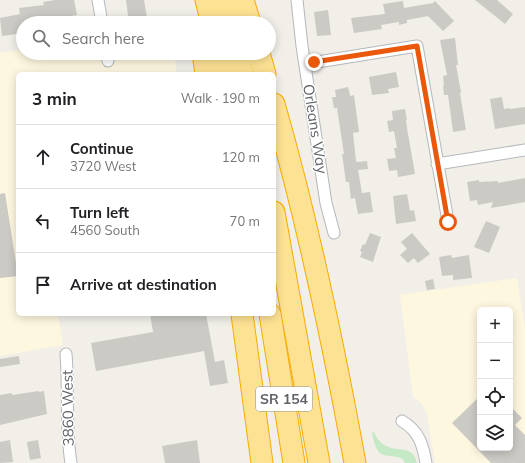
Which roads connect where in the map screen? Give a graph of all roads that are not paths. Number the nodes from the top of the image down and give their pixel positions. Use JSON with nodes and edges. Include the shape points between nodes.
{"nodes":[{"id":1,"x":98,"y":0,"type":"edge"},
{"id":2,"x":196,"y":0,"type":"edge"},
{"id":3,"x":206,"y":0,"type":"edge"},
{"id":4,"x":227,"y":0,"type":"edge"},
{"id":5,"x":243,"y":0,"type":"edge"},
{"id":6,"x":297,"y":0,"type":"edge"},
{"id":7,"x":101,"y":16,"type":"edge"},
{"id":8,"x":198,"y":16,"type":"edge"},
{"id":9,"x":210,"y":16,"type":"edge"},
{"id":10,"x":230,"y":16,"type":"edge"},
{"id":11,"x":248,"y":16,"type":"edge"},
{"id":12,"x":204,"y":60,"type":"edge"},
{"id":13,"x":220,"y":60,"type":"edge"},
{"id":14,"x":240,"y":60,"type":"edge"},
{"id":15,"x":261,"y":60,"type":"edge"},
{"id":16,"x":305,"y":64,"type":"junction"},
{"id":17,"x":206,"y":72,"type":"edge"},
{"id":18,"x":223,"y":72,"type":"edge"},
{"id":19,"x":243,"y":72,"type":"edge"},
{"id":20,"x":264,"y":72,"type":"edge"},
{"id":21,"x":276,"y":111,"type":"edge"},
{"id":22,"x":525,"y":150,"type":"edge"},
{"id":23,"x":437,"y":164,"type":"junction"},
{"id":24,"x":448,"y":222,"type":"dead end"},
{"id":25,"x":276,"y":223,"type":"edge"},
{"id":26,"x":334,"y":233,"type":"dead end"},
{"id":27,"x":242,"y":316,"type":"edge"},
{"id":28,"x":270,"y":316,"type":"edge"},
{"id":29,"x":66,"y":354,"type":"dead end"},
{"id":30,"x":402,"y":421,"type":"dead end"},
{"id":31,"x":71,"y":463,"type":"edge"},
{"id":32,"x":262,"y":463,"type":"edge"},
{"id":33,"x":294,"y":463,"type":"edge"},
{"id":34,"x":319,"y":463,"type":"edge"},
{"id":35,"x":355,"y":463,"type":"edge"},
{"id":36,"x":426,"y":463,"type":"edge"}],
"edges":[{"from":1,"to":7,"type":"street"},
{"from":2,"to":8,"type":"highway"},
{"from":3,"to":9,"type":"highway"},
{"from":4,"to":10,"type":"highway"},
{"from":5,"to":11,"type":"highway"},
{"from":6,"to":16,"type":"street","name":"Orleans Way"},
{"from":12,"to":17,"type":"highway"},
{"from":13,"to":18,"type":"highway"},
{"from":14,"to":19,"type":"highway"},
{"from":15,"to":20,"type":"highway"},
{"from":16,"to":23,"type":"street","via":[[417,46]]},
{"from":16,"to":26,"type":"street","name":"Orleans Way","via":[[326,203]]},
{"from":21,"to":35,"type":"highway","via":[[319,278]]},
{"from":22,"to":23,"type":"street"},
{"from":23,"to":24,"type":"street"},
{"from":25,"to":34,"type":"highway","number":"SR 154"},
{"from":27,"to":32,"type":"highway"},
{"from":28,"to":33,"type":"highway","number":"SR 154"},
{"from":29,"to":31,"type":"street","name":"3860 West"},
{"from":30,"to":36,"type":"street","via":[[420,438]]}]}
